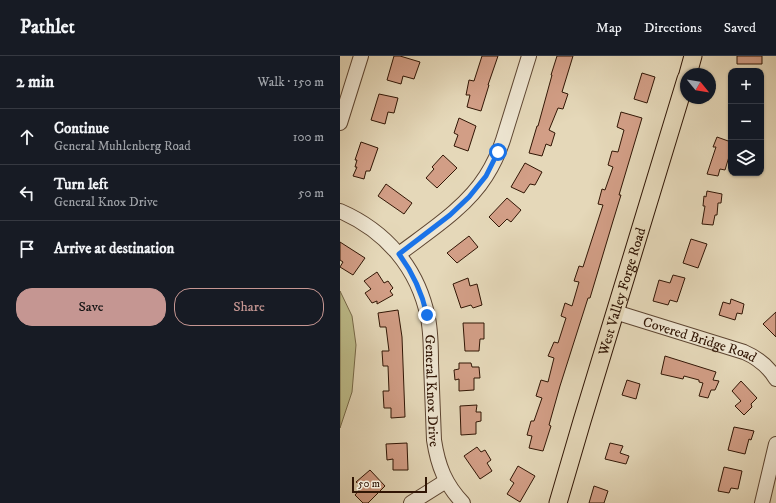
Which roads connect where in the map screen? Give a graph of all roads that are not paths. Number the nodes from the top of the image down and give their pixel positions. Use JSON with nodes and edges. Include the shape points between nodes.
{"nodes":[{"id":1,"x":361,"y":56,"type":"edge"},
{"id":2,"x":529,"y":56,"type":"edge"},
{"id":3,"x":693,"y":56,"type":"edge"},
{"id":4,"x":690,"y":68,"type":"edge"},
{"id":5,"x":680,"y":99,"type":"edge"},
{"id":6,"x":340,"y":123,"type":"edge"},
{"id":7,"x":340,"y":211,"type":"edge"},
{"id":8,"x":399,"y":254,"type":"junction"},
{"id":9,"x":615,"y":312,"type":"junction"},
{"id":10,"x":776,"y":379,"type":"edge"},
{"id":11,"x":776,"y":444,"type":"edge"},
{"id":12,"x":446,"y":481,"type":"junction"},
{"id":13,"x":411,"y":503,"type":"edge"},
{"id":14,"x":464,"y":503,"type":"edge"},
{"id":15,"x":558,"y":503,"type":"edge"},
{"id":16,"x":762,"y":503,"type":"edge"}],
"edges":[{"from":1,"to":6,"type":"street"},
{"from":2,"to":8,"type":"street","via":[[503,140],[486,176],[460,206]]},
{"from":3,"to":4,"type":"main road"},
{"from":5,"to":9,"type":"main road","name":"West Valley Forge Road"},
{"from":7,"to":8,"type":"street","name":"General Knox Drive","via":[[367,225]]},
{"from":8,"to":12,"type":"street","name":"General Knox Drive","via":[[414,278],[428,318],[434,440],[436,454]]},
{"from":9,"to":10,"type":"street","name":"Covered Bridge Road","via":[[754,356]]},
{"from":9,"to":15,"type":"main road","name":"West Valley Forge Road"},
{"from":11,"to":16,"type":"street"},
{"from":12,"to":13,"type":"street"},
{"from":12,"to":14,"type":"street","name":"General Knox Drive"}]}
